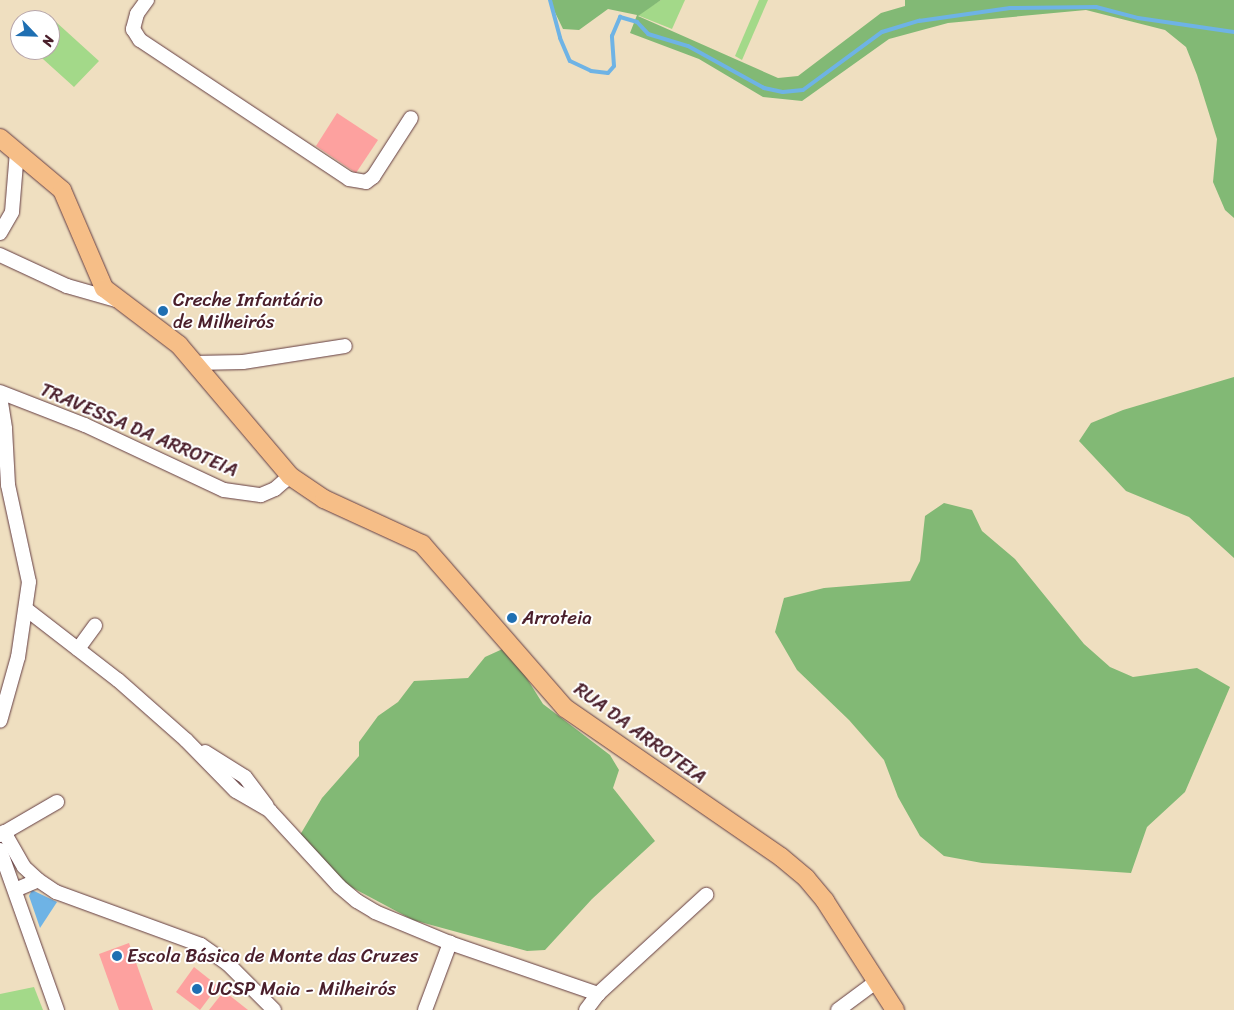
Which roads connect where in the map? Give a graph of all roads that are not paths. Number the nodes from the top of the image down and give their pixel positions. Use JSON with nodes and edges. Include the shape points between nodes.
{"nodes":[{"id":1,"x":147,"y":0,"type":"edge"},
{"id":2,"x":411,"y":118,"type":"dead end"},
{"id":3,"x":0,"y":138,"type":"edge"},
{"id":4,"x":17,"y":151,"type":"junction"},
{"id":5,"x":0,"y":233,"type":"edge"},
{"id":6,"x":0,"y":255,"type":"edge"},
{"id":7,"x":116,"y":300,"type":"junction"},
{"id":8,"x":345,"y":346,"type":"dead end"},
{"id":9,"x":195,"y":363,"type":"junction"},
{"id":10,"x":0,"y":394,"type":"edge"},
{"id":11,"x":290,"y":476,"type":"junction"},
{"id":12,"x":26,"y":609,"type":"junction"},
{"id":13,"x":95,"y":626,"type":"dead end"},
{"id":14,"x":78,"y":649,"type":"junction"},
{"id":15,"x":0,"y":721,"type":"edge"},
{"id":16,"x":57,"y":802,"type":"dead end"},
{"id":17,"x":2,"y":833,"type":"edge"},
{"id":18,"x":0,"y":850,"type":"edge"},
{"id":19,"x":38,"y":880,"type":"junction"},
{"id":20,"x":15,"y":890,"type":"junction"},
{"id":21,"x":706,"y":896,"type":"dead end"},
{"id":22,"x":450,"y":943,"type":"junction"},
{"id":23,"x":877,"y":981,"type":"junction"},
{"id":24,"x":598,"y":994,"type":"junction"},
{"id":25,"x":57,"y":1010,"type":"edge"},
{"id":26,"x":274,"y":1010,"type":"edge"},
{"id":27,"x":425,"y":1010,"type":"edge"},
{"id":28,"x":586,"y":1010,"type":"edge"},
{"id":29,"x":838,"y":1010,"type":"edge"},
{"id":30,"x":896,"y":1010,"type":"edge"}],
"edges":[{"from":1,"to":2,"type":"street","via":[[137,14],[133,29],[140,40],[350,179],[366,182],[373,177]]},
{"from":3,"to":4,"type":"main road","name":"RUA DA ARROTEIA"},
{"from":4,"to":5,"type":"street","via":[[12,212]]},
{"from":4,"to":7,"type":"main road","name":"RUA DA ARROTEIA","via":[[62,190],[100,282]]},
{"from":6,"to":7,"type":"street","via":[[67,286]]},
{"from":7,"to":9,"type":"main road","name":"RUA DA ARROTEIA","via":[[179,345]]},
{"from":8,"to":9,"type":"street","via":[[243,362]]},
{"from":9,"to":11,"type":"main road","name":"RUA DA ARROTEIA"},
{"from":10,"to":11,"type":"street","name":"TRAVESSA DA ARROTEIA","via":[[85,425],[224,490],[261,494],[275,489]]},
{"from":10,"to":12,"type":"street","via":[[6,429],[8,485],[29,582]]},
{"from":11,"to":23,"type":"main road","name":"RUA DA ARROTEIA","via":[[324,499],[422,544],[565,708],[781,857],[806,878],[825,901]]},
{"from":12,"to":14,"type":"street"},
{"from":12,"to":15,"type":"street","via":[[18,657]]},
{"from":13,"to":14,"type":"street"},
{"from":14,"to":22,"type":"street","via":[[186,740],[236,791],[270,811],[339,886],[357,901],[374,912]]},
{"from":16,"to":17,"type":"street"},
{"from":17,"to":19,"type":"street","via":[[24,867]]},
{"from":18,"to":20,"type":"street"},
{"from":19,"to":20,"type":"street"},
{"from":19,"to":26,"type":"street","via":[[56,892],[200,945],[228,964]]},
{"from":20,"to":25,"type":"street"},
{"from":21,"to":24,"type":"street"},
{"from":22,"to":24,"type":"street"},
{"from":22,"to":27,"type":"street"},
{"from":23,"to":29,"type":"street"},
{"from":23,"to":30,"type":"main road","name":"RUA DA ARROTEIA"},
{"from":24,"to":28,"type":"street"}]}
